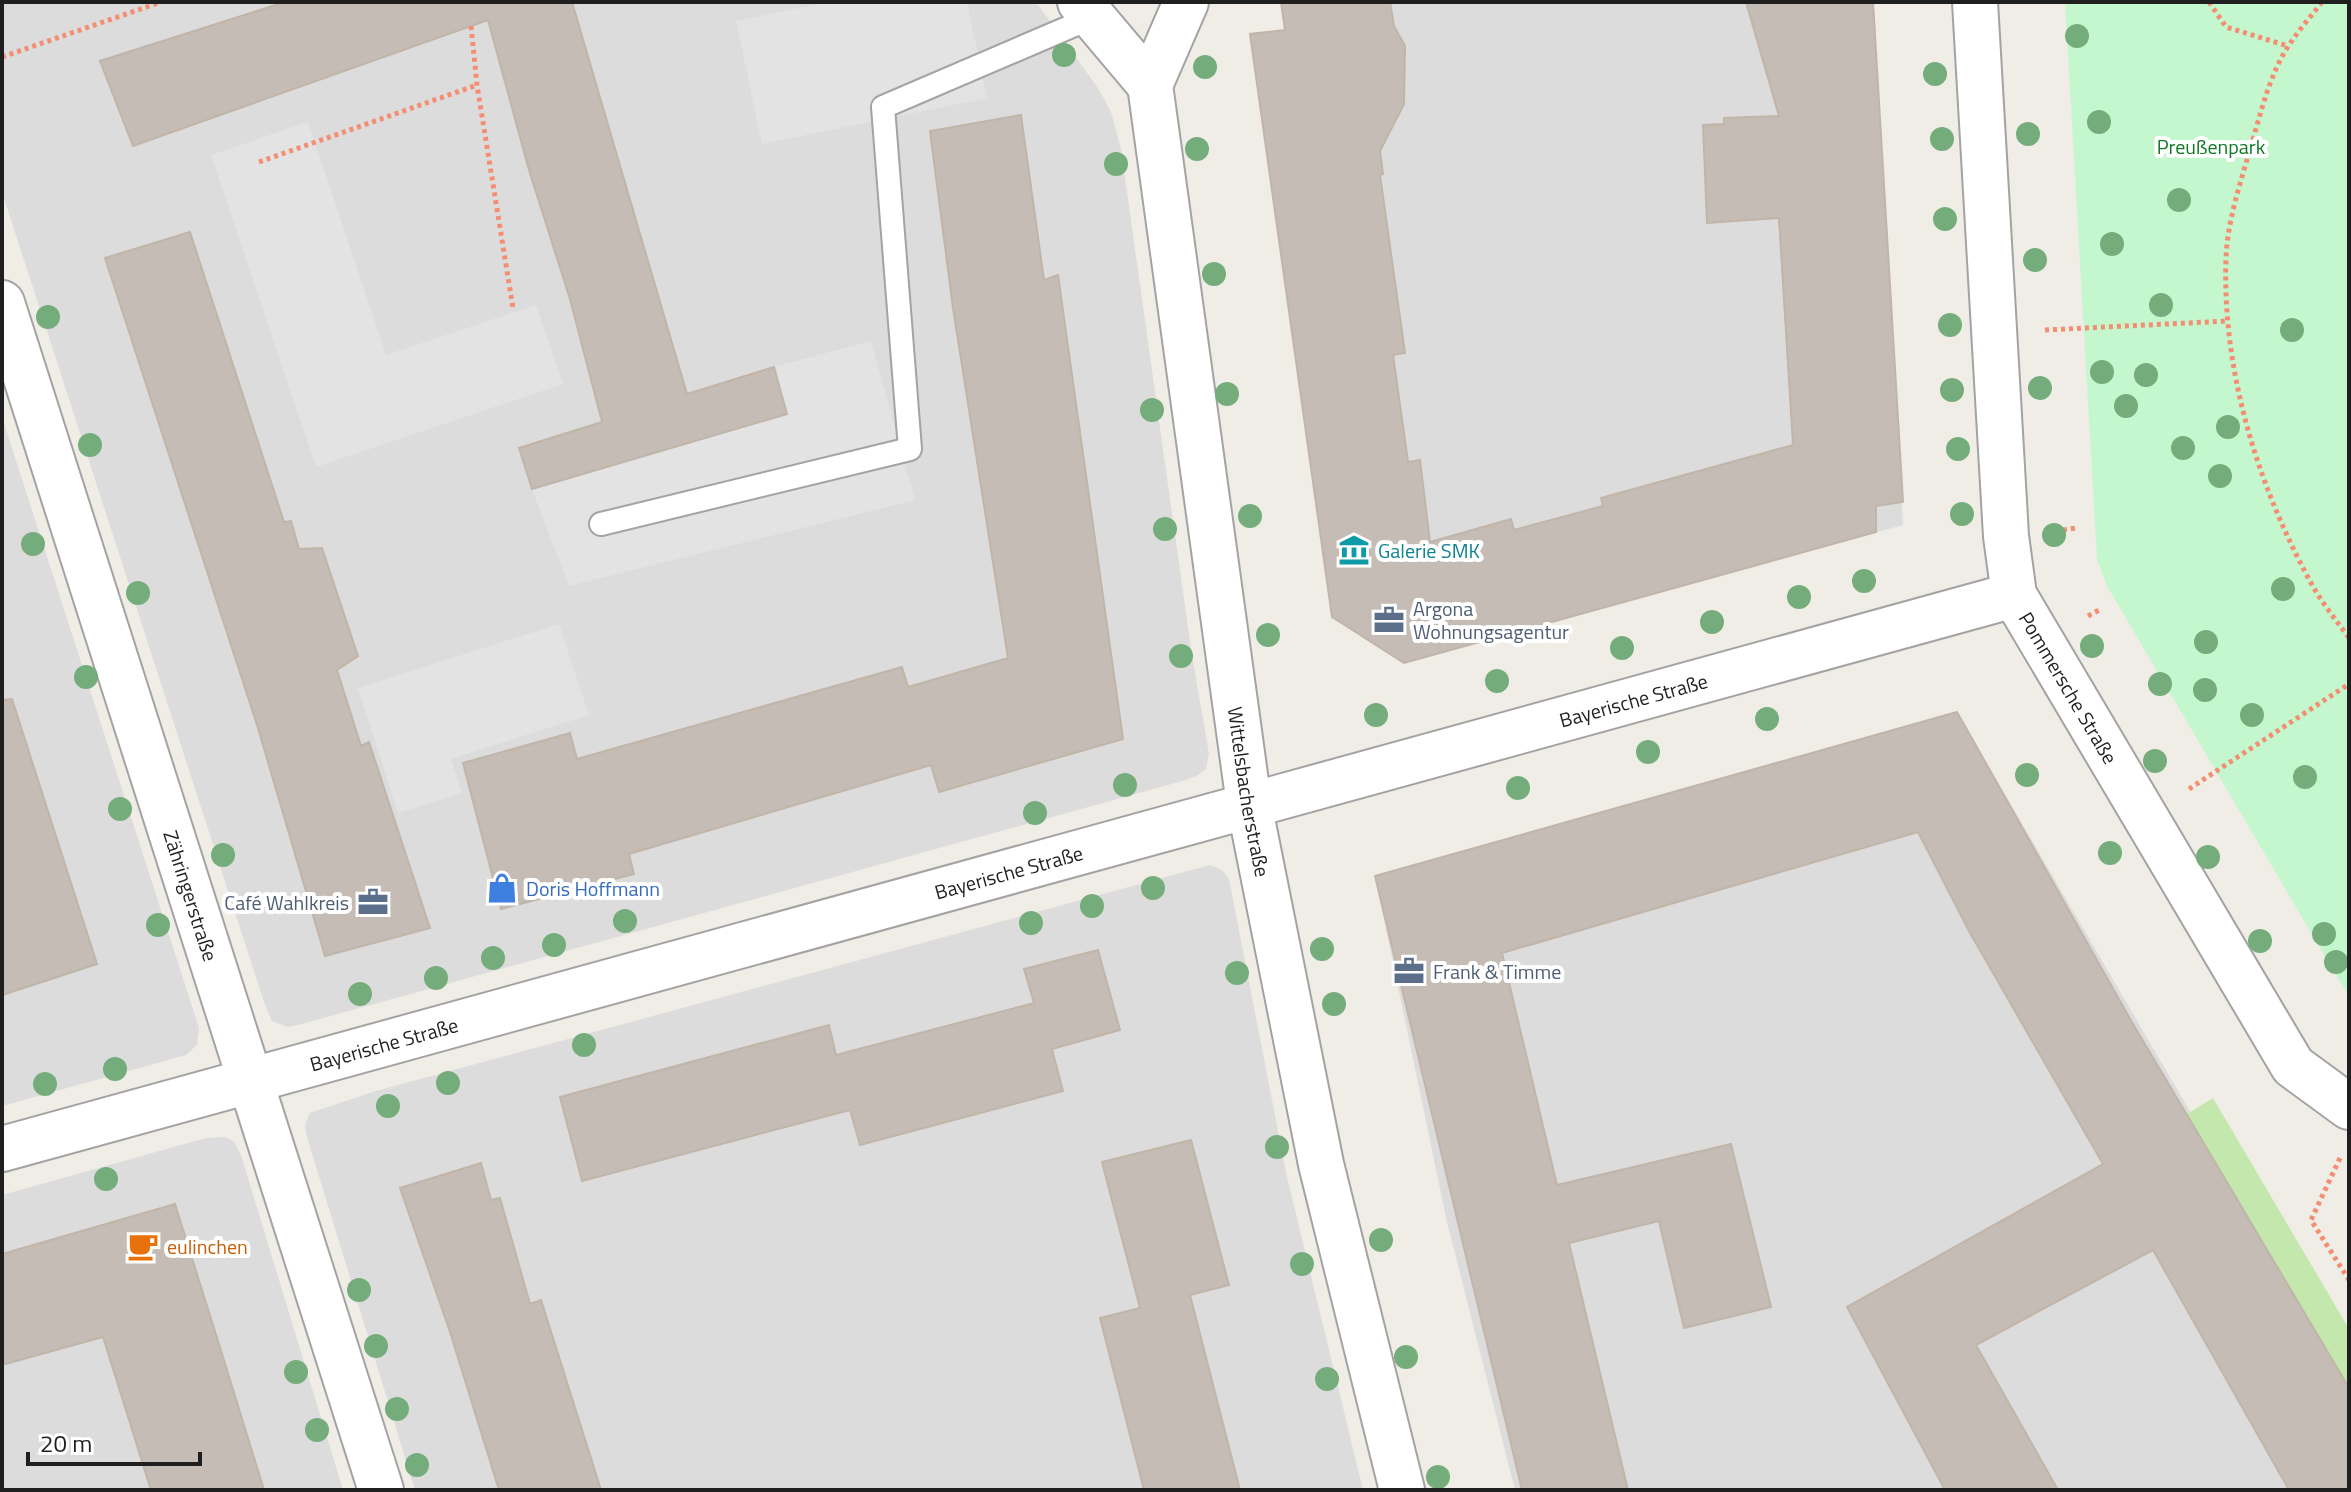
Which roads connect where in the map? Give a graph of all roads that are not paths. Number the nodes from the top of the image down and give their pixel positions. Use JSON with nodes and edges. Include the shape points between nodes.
{"nodes":[{"id":1,"x":1186,"y":2,"type":"edge"},
{"id":2,"x":1975,"y":2,"type":"edge"},
{"id":3,"x":1086,"y":9,"type":"edge"},
{"id":4,"x":1150,"y":85,"type":"junction"},
{"id":5,"x":2,"y":303,"type":"edge"},
{"id":6,"x":601,"y":524,"type":"dead end"},
{"id":7,"x":2014,"y":595,"type":"junction"},
{"id":8,"x":1249,"y":804,"type":"junction"},
{"id":9,"x":251,"y":1079,"type":"junction"},
{"id":10,"x":2349,"y":1107,"type":"edge"},
{"id":11,"x":2,"y":1149,"type":"edge"},
{"id":12,"x":381,"y":1490,"type":"edge"},
{"id":13,"x":1402,"y":1490,"type":"edge"}],
"edges":[{"from":1,"to":4,"type":"street"},
{"from":2,"to":7,"type":"street","name":"Pommersche Straße","via":[[2006,536]]},
{"from":3,"to":4,"type":"street"},
{"from":3,"to":6,"type":"lane","via":[[883,107],[910,449]]},
{"from":4,"to":8,"type":"street","name":"Wittelsbacherstraße"},
{"from":5,"to":9,"type":"street","name":"Zähringerstraße"},
{"from":7,"to":8,"type":"street","name":"Bayerische Straße"},
{"from":7,"to":10,"type":"street","name":"Pommersche Straße","via":[[2293,1066]]},
{"from":8,"to":9,"type":"street","name":"Bayerische Straße"},
{"from":8,"to":13,"type":"street","name":"Wittelsbacherstraße","via":[[1321,1164]]},
{"from":9,"to":11,"type":"street","name":"Bayerische Straße"},
{"from":9,"to":12,"type":"street","name":"Zähringerstraße"}]}
